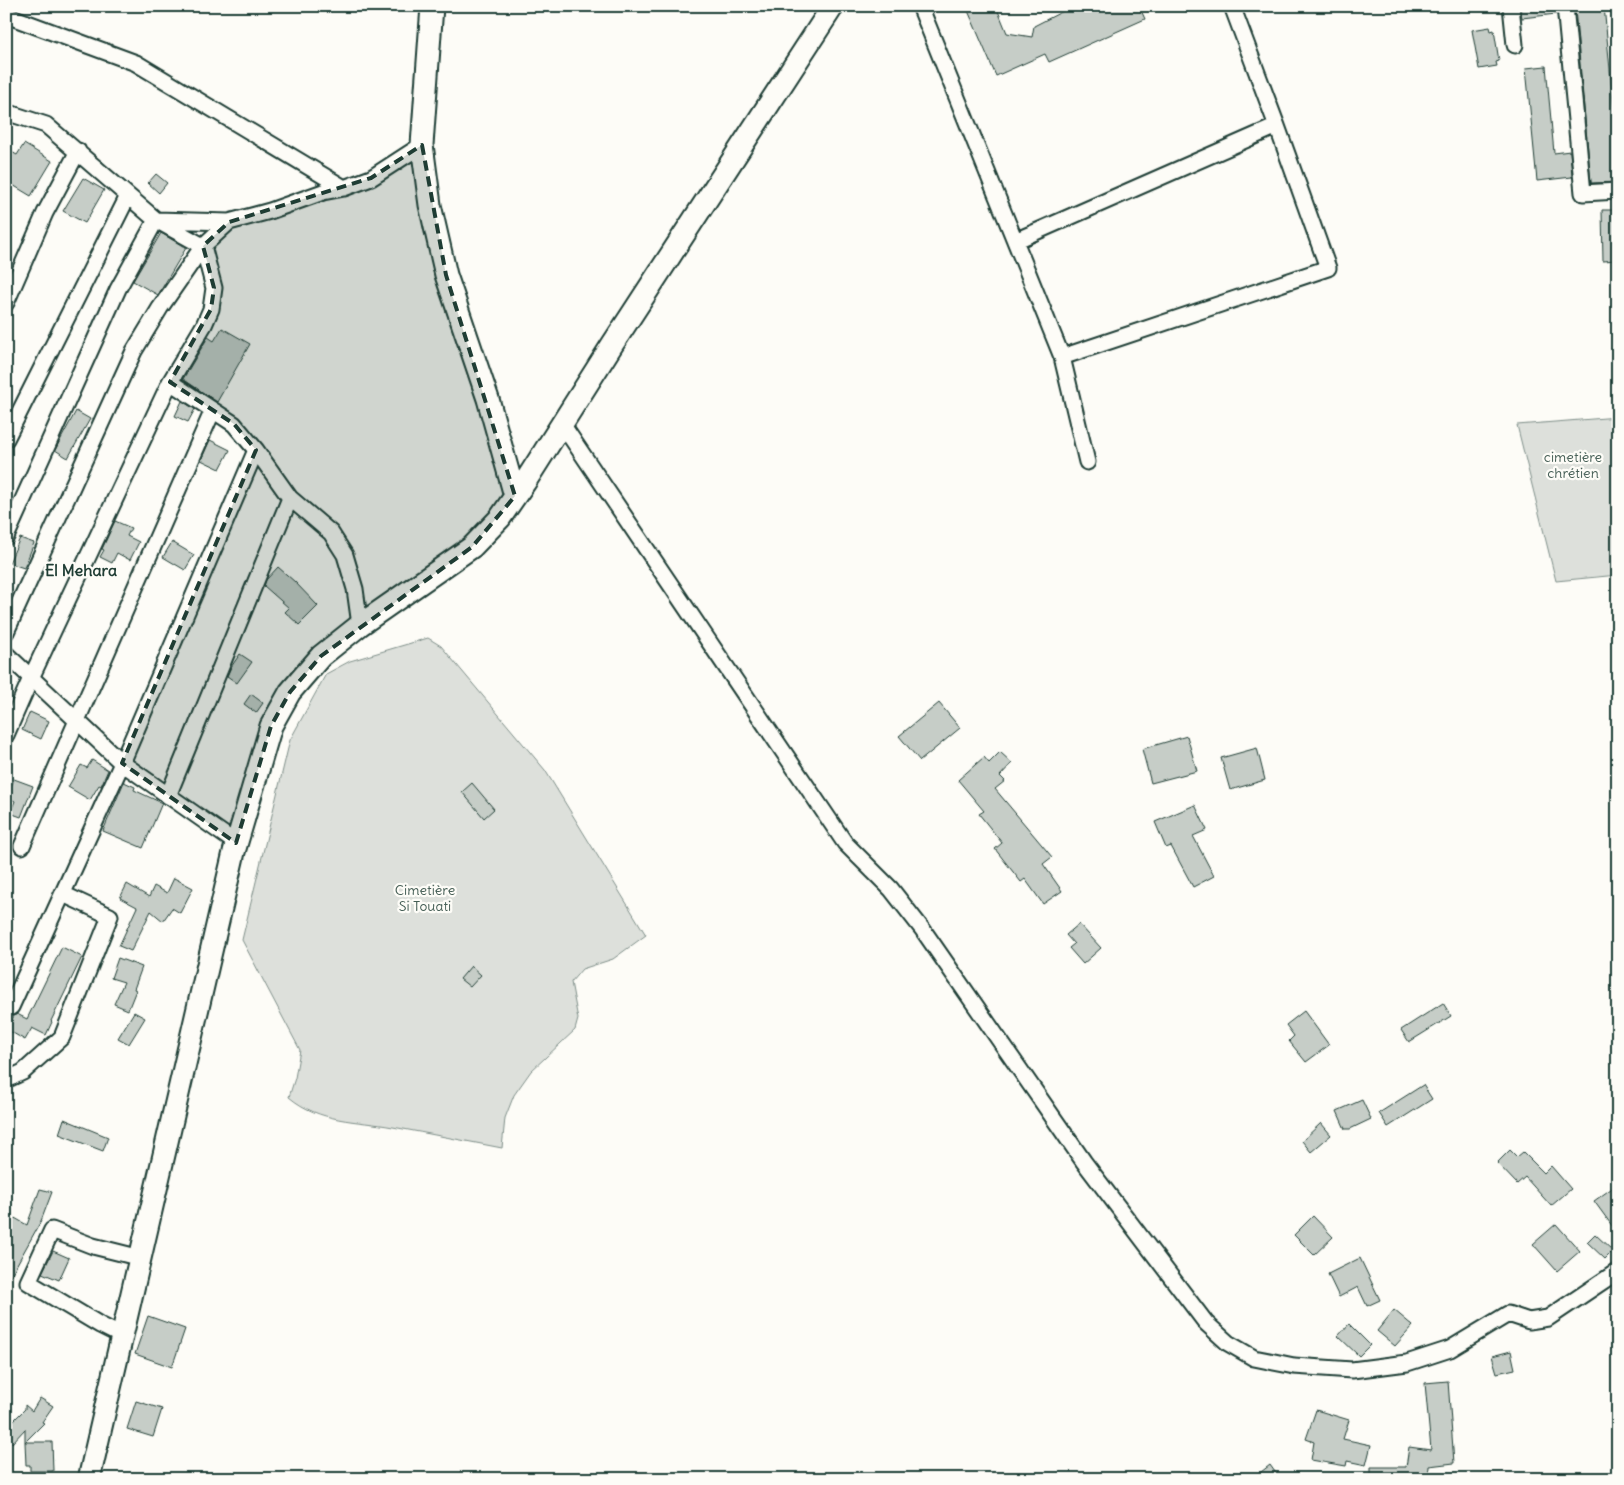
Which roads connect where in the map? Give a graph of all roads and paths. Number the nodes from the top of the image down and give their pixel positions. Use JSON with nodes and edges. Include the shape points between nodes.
{"nodes":[{"id":1,"x":432,"y":6,"type":"edge"},
{"id":2,"x":833,"y":6,"type":"edge"},
{"id":3,"x":920,"y":6,"type":"edge"},
{"id":4,"x":1232,"y":6,"type":"edge"},
{"id":5,"x":1511,"y":6,"type":"edge"},
{"id":6,"x":1565,"y":6,"type":"edge"},
{"id":7,"x":6,"y":15,"type":"edge"},
{"id":8,"x":1515,"y":45,"type":"dead end"},
{"id":9,"x":6,"y":112,"type":"edge"},
{"id":10,"x":1277,"y":126,"type":"junction"},
{"id":11,"x":422,"y":145,"type":"junction"},
{"id":12,"x":78,"y":151,"type":"junction"},
{"id":13,"x":344,"y":188,"type":"junction"},
{"id":14,"x":1618,"y":191,"type":"edge"},
{"id":15,"x":128,"y":196,"type":"junction"},
{"id":16,"x":156,"y":220,"type":"junction"},
{"id":17,"x":229,"y":222,"type":"junction"},
{"id":18,"x":1015,"y":241,"type":"junction"},
{"id":19,"x":203,"y":246,"type":"junction"},
{"id":20,"x":6,"y":303,"type":"edge"},
{"id":21,"x":1062,"y":357,"type":"junction"},
{"id":22,"x":170,"y":382,"type":"junction"},
{"id":23,"x":213,"y":410,"type":"junction"},
{"id":24,"x":562,"y":424,"type":"junction"},
{"id":25,"x":6,"y":439,"type":"edge"},
{"id":26,"x":256,"y":450,"type":"junction"},
{"id":27,"x":1087,"y":462,"type":"dead end"},
{"id":28,"x":515,"y":496,"type":"junction"},
{"id":29,"x":290,"y":498,"type":"junction"},
{"id":30,"x":6,"y":537,"type":"edge"},
{"id":31,"x":360,"y":625,"type":"junction"},
{"id":32,"x":6,"y":632,"type":"edge"},
{"id":33,"x":6,"y":654,"type":"edge"},
{"id":34,"x":31,"y":678,"type":"junction"},
{"id":35,"x":76,"y":721,"type":"junction"},
{"id":36,"x":6,"y":735,"type":"edge"},
{"id":37,"x":122,"y":764,"type":"junction"},
{"id":38,"x":168,"y":796,"type":"junction"},
{"id":39,"x":236,"y":843,"type":"junction"},
{"id":40,"x":22,"y":846,"type":"dead end"},
{"id":41,"x":63,"y":894,"type":"junction"},
{"id":42,"x":11,"y":1007,"type":"dead end"},
{"id":43,"x":6,"y":1080,"type":"edge"},
{"id":44,"x":141,"y":1258,"type":"junction"},
{"id":45,"x":1618,"y":1270,"type":"edge"},
{"id":46,"x":122,"y":1336,"type":"junction"},
{"id":47,"x":89,"y":1479,"type":"edge"}],
"edges":[{"from":1,"to":11,"type":"main road"},
{"from":2,"to":24,"type":"main road"},
{"from":3,"to":18,"type":"street"},
{"from":4,"to":10,"type":"street"},
{"from":5,"to":8,"type":"street"},
{"from":6,"to":14,"type":"street","via":[[1583,194]]},
{"from":7,"to":13,"type":"street","via":[[136,63]]},
{"from":9,"to":12,"type":"street","via":[[46,125]]},
{"from":10,"to":18,"type":"street"},
{"from":10,"to":21,"type":"street","via":[[1328,268]]},
{"from":11,"to":13,"type":"street","via":[[371,178]]},
{"from":11,"to":28,"type":"main road","via":[[430,205],[446,275],[488,399]]},
{"from":12,"to":15,"type":"street"},
{"from":12,"to":20,"type":"street","via":[[45,213]]},
{"from":13,"to":17,"type":"street"},
{"from":15,"to":16,"type":"street"},
{"from":15,"to":25,"type":"street"},
{"from":16,"to":17,"type":"street"},
{"from":16,"to":19,"type":"street"},
{"from":16,"to":30,"type":"street","via":[[118,289]]},
{"from":17,"to":19,"type":"street"},
{"from":18,"to":21,"type":"street"},
{"from":19,"to":22,"type":"street","via":[[214,288],[210,309]]},
{"from":19,"to":32,"type":"street","via":[[134,351]]},
{"from":21,"to":27,"type":"street"},
{"from":22,"to":23,"type":"street"},
{"from":22,"to":34,"type":"street"},
{"from":23,"to":26,"type":"street","via":[[234,424]]},
{"from":23,"to":35,"type":"street"},
{"from":24,"to":28,"type":"main road"},
{"from":24,"to":45,"type":"street","via":[[845,843],[891,889],[923,930],[1084,1162],[1206,1323],[1228,1343],[1254,1358],[1294,1366],[1352,1370],[1407,1363],[1450,1348],[1508,1314],[1529,1321],[1548,1318]]},
{"from":26,"to":29,"type":"street"},
{"from":26,"to":37,"type":"street"},
{"from":28,"to":31,"type":"main road","via":[[500,518],[472,547]]},
{"from":29,"to":31,"type":"street","via":[[331,532],[345,555],[355,589]]},
{"from":29,"to":38,"type":"street"},
{"from":31,"to":39,"type":"main road","via":[[321,656],[285,700],[271,726]]},
{"from":33,"to":34,"type":"street"},
{"from":34,"to":35,"type":"street"},
{"from":34,"to":36,"type":"street"},
{"from":35,"to":37,"type":"street"},
{"from":35,"to":40,"type":"street"},
{"from":37,"to":38,"type":"street"},
{"from":37,"to":41,"type":"street"},
{"from":38,"to":39,"type":"street"},
{"from":39,"to":44,"type":"main road"},
{"from":41,"to":42,"type":"street"},
{"from":41,"to":43,"type":"street","via":[[110,916],[62,1037],[23,1072]]},
{"from":44,"to":46,"type":"main road"},
{"from":44,"to":46,"type":"street","via":[[92,1246],[52,1230],[28,1282]]},
{"from":46,"to":47,"type":"main road"}]}
